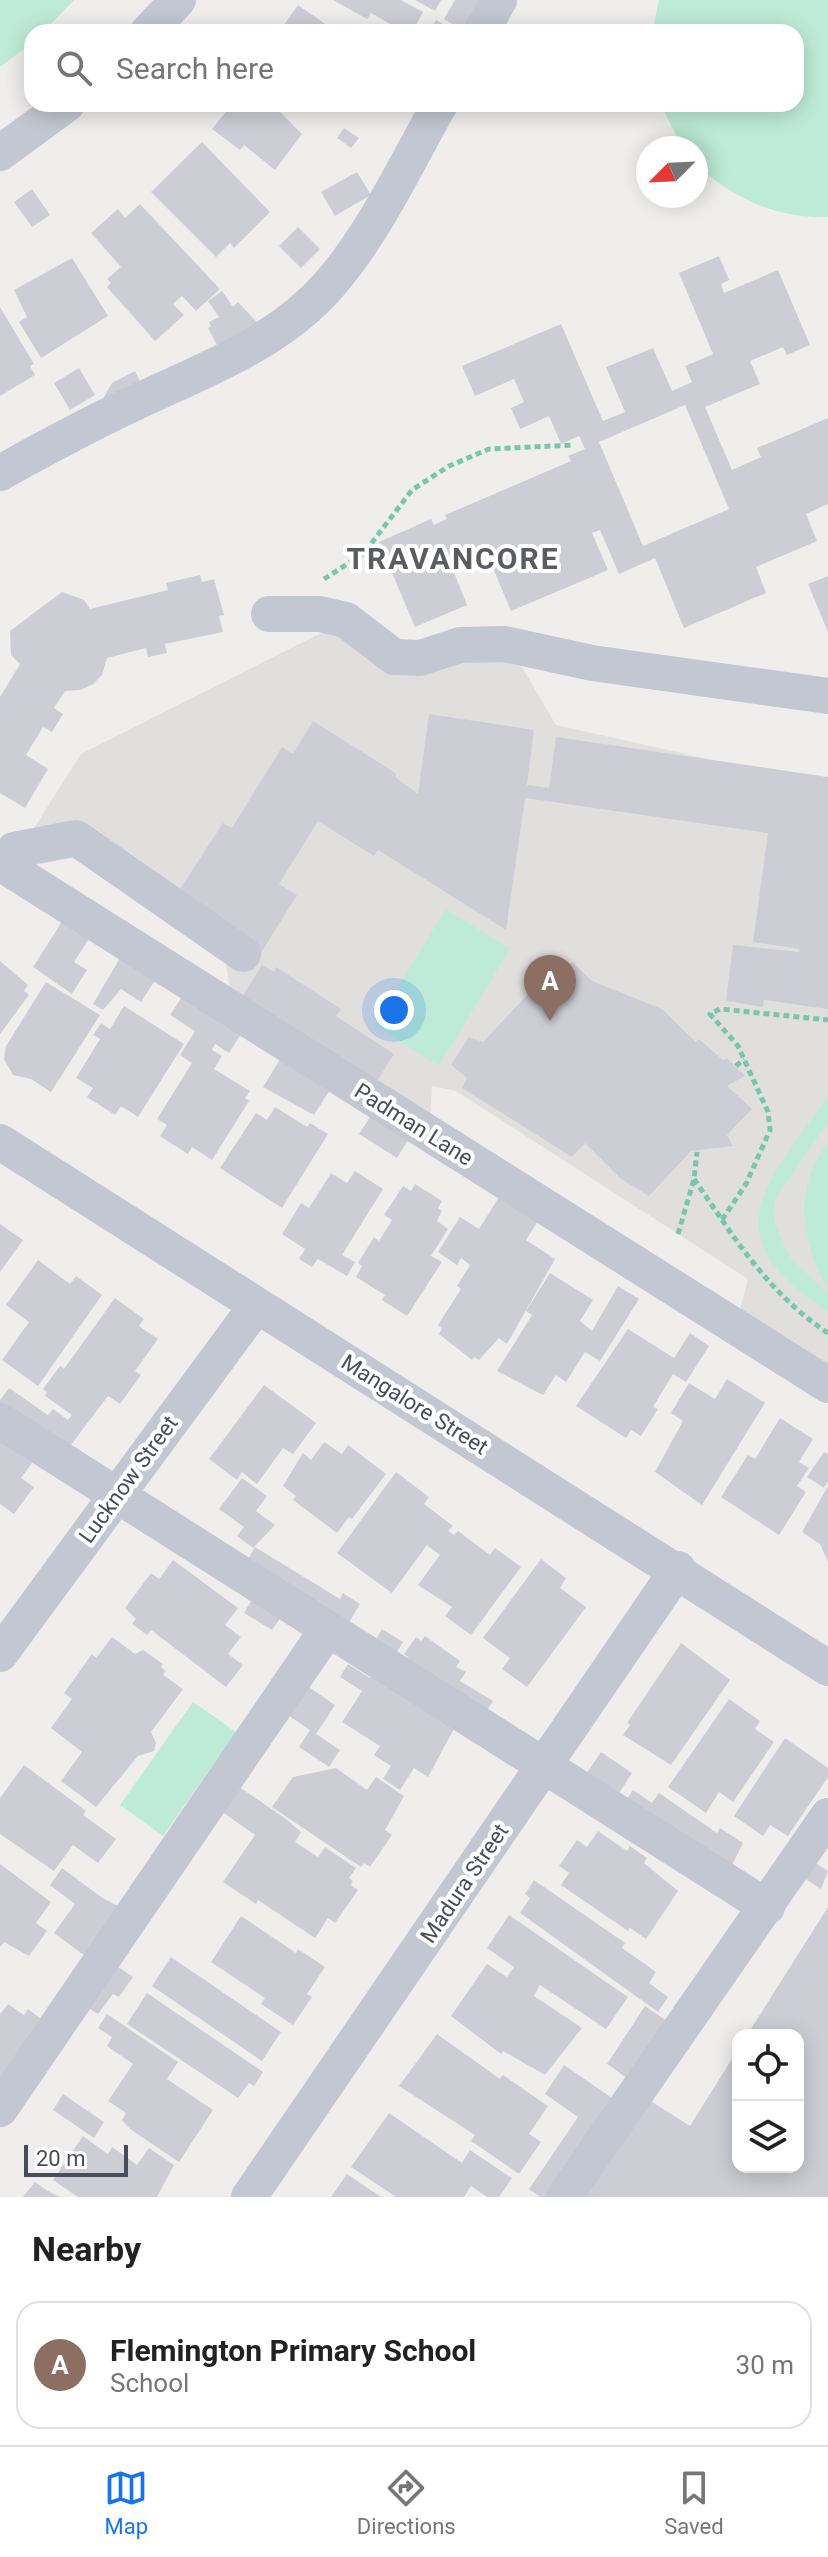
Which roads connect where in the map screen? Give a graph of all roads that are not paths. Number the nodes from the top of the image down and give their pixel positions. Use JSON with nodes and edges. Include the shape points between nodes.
{"nodes":[{"id":1,"x":178,"y":0,"type":"edge"},
{"id":2,"x":499,"y":0,"type":"edge"},
{"id":3,"x":156,"y":24,"type":"edge"},
{"id":4,"x":486,"y":24,"type":"edge"},
{"id":5,"x":56,"y":112,"type":"edge"},
{"id":6,"x":435,"y":112,"type":"edge"},
{"id":7,"x":0,"y":153,"type":"edge"},
{"id":8,"x":0,"y":473,"type":"edge"},
{"id":9,"x":269,"y":614,"type":"dead end"},
{"id":10,"x":828,"y":696,"type":"edge"},
{"id":11,"x":2,"y":864,"type":"edge"},
{"id":12,"x":243,"y":954,"type":"dead end"},
{"id":13,"x":0,"y":1142,"type":"edge"},
{"id":14,"x":257,"y":1305,"type":"junction"},
{"id":15,"x":828,"y":1385,"type":"edge"},
{"id":16,"x":0,"y":1421,"type":"edge"},
{"id":17,"x":115,"y":1497,"type":"junction"},
{"id":18,"x":678,"y":1569,"type":"junction"},
{"id":19,"x":327,"y":1630,"type":"junction"},
{"id":20,"x":0,"y":1654,"type":"edge"},
{"id":21,"x":828,"y":1668,"type":"edge"},
{"id":22,"x":544,"y":1766,"type":"junction"},
{"id":23,"x":828,"y":1816,"type":"edge"},
{"id":24,"x":767,"y":1907,"type":"junction"},
{"id":25,"x":0,"y":2109,"type":"edge"},
{"id":26,"x":249,"y":2197,"type":"edge"},
{"id":27,"x":564,"y":2197,"type":"edge"}],
"edges":[{"from":1,"to":3,"type":"street"},
{"from":2,"to":4,"type":"street"},
{"from":5,"to":7,"type":"street"},
{"from":6,"to":8,"type":"street","via":[[362,239],[328,287],[294,318],[254,347]]},
{"from":9,"to":10,"type":"street","via":[[346,620],[394,657],[420,658],[460,645],[505,644],[592,663]]},
{"from":11,"to":12,"type":"street","via":[[14,850],[76,838]]},
{"from":11,"to":15,"type":"street","name":"Padman Lane"},
{"from":13,"to":14,"type":"street","name":"Mangalore Street"},
{"from":14,"to":17,"type":"street","name":"Lucknow Street"},
{"from":14,"to":18,"type":"street","name":"Mangalore Street"},
{"from":16,"to":17,"type":"street"},
{"from":17,"to":19,"type":"street"},
{"from":17,"to":20,"type":"street","name":"Lucknow Street"},
{"from":18,"to":21,"type":"street","name":"Mangalore Street"},
{"from":18,"to":22,"type":"street","name":"Madura Street"},
{"from":19,"to":22,"type":"street"},
{"from":19,"to":25,"type":"street"},
{"from":22,"to":24,"type":"street"},
{"from":22,"to":26,"type":"street","name":"Madura Street"},
{"from":23,"to":24,"type":"street"},
{"from":24,"to":27,"type":"street"}]}
